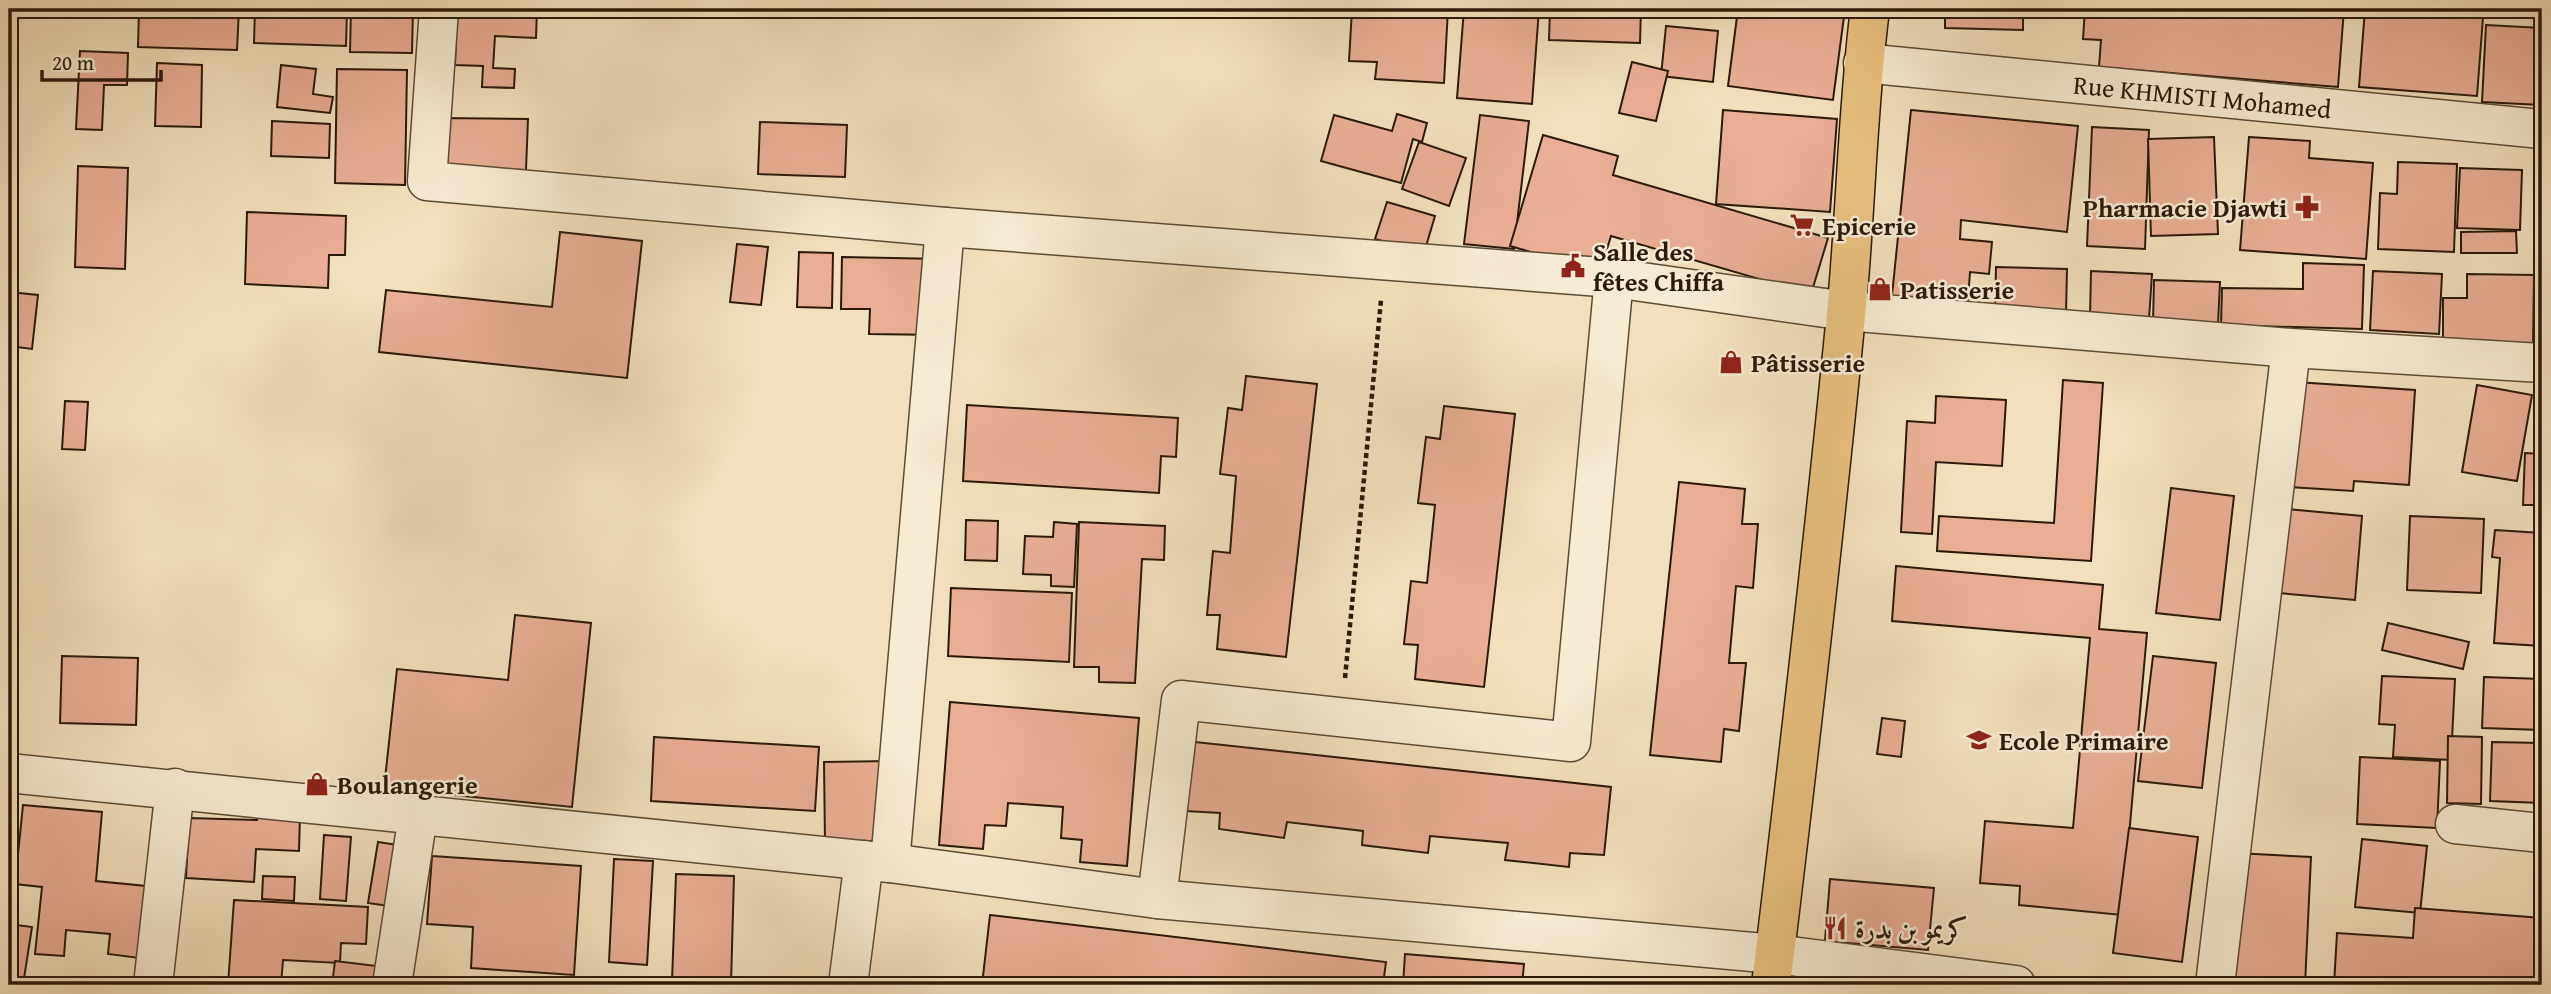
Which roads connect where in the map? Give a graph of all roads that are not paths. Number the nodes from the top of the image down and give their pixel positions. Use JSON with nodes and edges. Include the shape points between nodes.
{"nodes":[{"id":1,"x":439,"y":9,"type":"edge"},
{"id":2,"x":1870,"y":9,"type":"edge"},
{"id":3,"x":1863,"y":63,"type":"junction"},
{"id":4,"x":2542,"y":129,"type":"edge"},
{"id":5,"x":945,"y":227,"type":"junction"},
{"id":6,"x":1614,"y":278,"type":"junction"},
{"id":7,"x":1846,"y":311,"type":"junction"},
{"id":8,"x":2291,"y":348,"type":"junction"},
{"id":9,"x":2542,"y":363,"type":"edge"},
{"id":10,"x":9,"y":773,"type":"edge"},
{"id":11,"x":175,"y":788,"type":"junction"},
{"id":12,"x":418,"y":815,"type":"junction"},
{"id":13,"x":2455,"y":824,"type":"dead end"},
{"id":14,"x":2542,"y":833,"type":"edge"},
{"id":15,"x":877,"y":861,"type":"junction"},
{"id":16,"x":1157,"y":899,"type":"junction"},
{"id":17,"x":1773,"y":969,"type":"edge"},
{"id":18,"x":153,"y":985,"type":"edge"},
{"id":19,"x":392,"y":985,"type":"edge"},
{"id":20,"x":848,"y":985,"type":"edge"},
{"id":21,"x":2016,"y":985,"type":"edge"},
{"id":22,"x":2215,"y":985,"type":"edge"}],
"edges":[{"from":1,"to":5,"type":"street","via":[[427,181]]},
{"from":2,"to":3,"type":"main road"},
{"from":3,"to":4,"type":"street","name":"Rue KHMISTI Mohamed"},
{"from":3,"to":7,"type":"main road"},
{"from":5,"to":6,"type":"street","via":[[1220,258],[1385,260]]},
{"from":5,"to":15,"type":"street"},
{"from":6,"to":7,"type":"street"},
{"from":6,"to":16,"type":"street","via":[[1572,742],[1181,700]]},
{"from":7,"to":8,"type":"street"},
{"from":7,"to":17,"type":"main road"},
{"from":8,"to":9,"type":"street"},
{"from":8,"to":22,"type":"street"},
{"from":10,"to":11,"type":"street"},
{"from":11,"to":12,"type":"street"},
{"from":11,"to":18,"type":"street"},
{"from":12,"to":15,"type":"street"},
{"from":12,"to":19,"type":"street"},
{"from":13,"to":14,"type":"street"},
{"from":15,"to":16,"type":"street"},
{"from":15,"to":20,"type":"street"},
{"from":16,"to":17,"type":"street"},
{"from":17,"to":21,"type":"street"}]}
